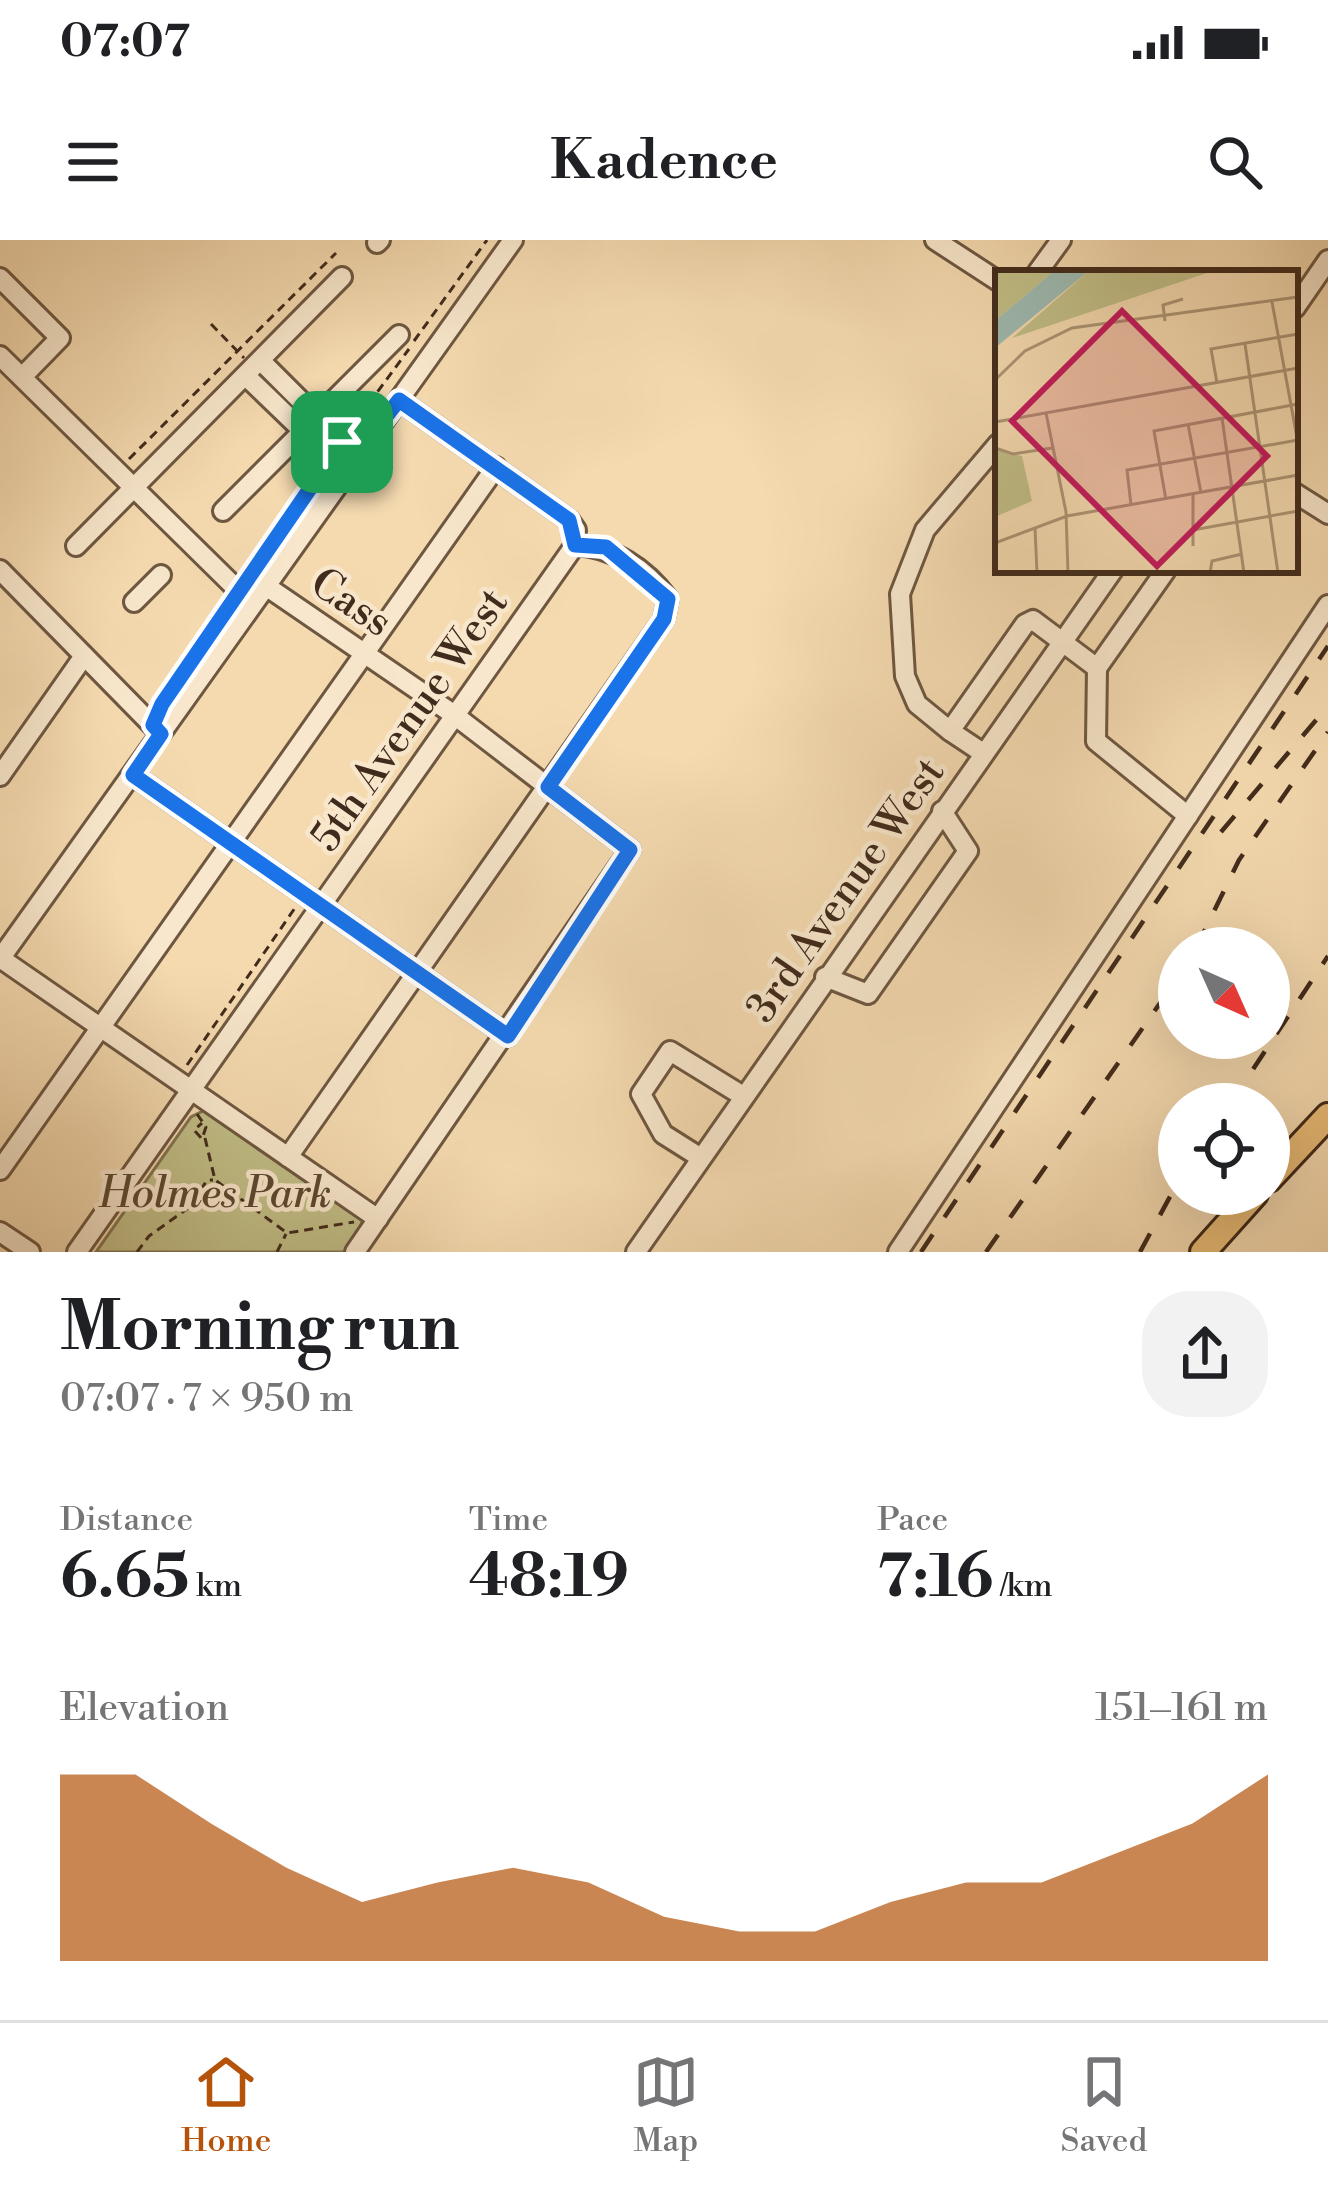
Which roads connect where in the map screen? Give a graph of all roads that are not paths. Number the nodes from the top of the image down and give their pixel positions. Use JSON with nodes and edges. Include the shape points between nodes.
{"nodes":[{"id":1,"x":513,"y":240,"type":"edge"},
{"id":2,"x":935,"y":240,"type":"edge"},
{"id":3,"x":1061,"y":240,"type":"edge"},
{"id":4,"x":1328,"y":260,"type":"edge"},
{"id":5,"x":1039,"y":270,"type":"edge"},
{"id":6,"x":342,"y":277,"type":"dead end"},
{"id":7,"x":0,"y":278,"type":"edge"},
{"id":8,"x":995,"y":279,"type":"edge"},
{"id":9,"x":1298,"y":304,"type":"edge"},
{"id":10,"x":398,"y":335,"type":"dead end"},
{"id":11,"x":0,"y":356,"type":"edge"},
{"id":12,"x":254,"y":368,"type":"junction"},
{"id":13,"x":22,"y":376,"type":"junction"},
{"id":14,"x":399,"y":400,"type":"junction"},
{"id":15,"x":319,"y":417,"type":"junction"},
{"id":16,"x":304,"y":432,"type":"junction"},
{"id":17,"x":995,"y":448,"type":"edge"},
{"id":18,"x":341,"y":454,"type":"junction"},
{"id":19,"x":496,"y":467,"type":"junction"},
{"id":20,"x":134,"y":487,"type":"junction"},
{"id":21,"x":1298,"y":495,"type":"edge"},
{"id":22,"x":223,"y":511,"type":"dead end"},
{"id":23,"x":1328,"y":514,"type":"edge"},
{"id":24,"x":76,"y":545,"type":"dead end"},
{"id":25,"x":575,"y":545,"type":"junction"},
{"id":26,"x":0,"y":572,"type":"edge"},
{"id":27,"x":1111,"y":573,"type":"edge"},
{"id":28,"x":1164,"y":573,"type":"edge"},
{"id":29,"x":161,"y":575,"type":"dead end"},
{"id":30,"x":263,"y":584,"type":"junction"},
{"id":31,"x":244,"y":596,"type":"junction"},
{"id":32,"x":134,"y":602,"type":"dead end"},
{"id":33,"x":1328,"y":605,"type":"edge"},
{"id":34,"x":1062,"y":642,"type":"junction"},
{"id":35,"x":362,"y":652,"type":"junction"},
{"id":36,"x":84,"y":656,"type":"junction"},
{"id":37,"x":1097,"y":668,"type":"junction"},
{"id":38,"x":453,"y":714,"type":"junction"},
{"id":39,"x":157,"y":730,"type":"junction"},
{"id":40,"x":950,"y":731,"type":"junction"},
{"id":41,"x":983,"y":753,"type":"junction"},
{"id":42,"x":133,"y":775,"type":"junction"},
{"id":43,"x":0,"y":776,"type":"edge"},
{"id":44,"x":548,"y":787,"type":"junction"},
{"id":45,"x":942,"y":811,"type":"junction"},
{"id":46,"x":1188,"y":816,"type":"junction"},
{"id":47,"x":230,"y":842,"type":"junction"},
{"id":48,"x":321,"y":905,"type":"junction"},
{"id":49,"x":0,"y":958,"type":"edge"},
{"id":50,"x":417,"y":973,"type":"junction"},
{"id":51,"x":825,"y":977,"type":"junction"},
{"id":52,"x":100,"y":1028,"type":"junction"},
{"id":53,"x":508,"y":1036,"type":"junction"},
{"id":54,"x":192,"y":1093,"type":"junction"},
{"id":55,"x":743,"y":1096,"type":"junction"},
{"id":56,"x":1328,"y":1116,"type":"edge"},
{"id":57,"x":288,"y":1157,"type":"junction"},
{"id":58,"x":1290,"y":1157,"type":"edge"},
{"id":59,"x":700,"y":1158,"type":"junction"},
{"id":60,"x":0,"y":1170,"type":"edge"},
{"id":61,"x":1236,"y":1215,"type":"edge"},
{"id":62,"x":378,"y":1219,"type":"junction"},
{"id":63,"x":0,"y":1232,"type":"edge"},
{"id":64,"x":644,"y":1249,"type":"edge"},
{"id":65,"x":30,"y":1252,"type":"edge"},
{"id":66,"x":77,"y":1252,"type":"edge"},
{"id":67,"x":355,"y":1252,"type":"edge"},
{"id":68,"x":898,"y":1252,"type":"edge"},
{"id":69,"x":1203,"y":1252,"type":"edge"}],
"edges":[{"from":1,"to":14,"type":"street"},
{"from":2,"to":8,"type":"street"},
{"from":3,"to":5,"type":"street"},
{"from":4,"to":9,"type":"street"},
{"from":6,"to":12,"type":"street"},
{"from":7,"to":13,"type":"street","via":[[60,338]]},
{"from":10,"to":15,"type":"street"},
{"from":11,"to":13,"type":"street"},
{"from":12,"to":15,"type":"street"},
{"from":12,"to":16,"type":"street"},
{"from":12,"to":20,"type":"street"},
{"from":13,"to":20,"type":"street"},
{"from":14,"to":18,"type":"street"},
{"from":14,"to":19,"type":"street"},
{"from":15,"to":16,"type":"street"},
{"from":15,"to":18,"type":"street"},
{"from":16,"to":18,"type":"street"},
{"from":16,"to":22,"type":"street"},
{"from":17,"to":40,"type":"street","via":[[925,530],[900,594],[905,676],[917,704]]},
{"from":18,"to":30,"type":"street"},
{"from":19,"to":25,"type":"street","via":[[569,520]]},
{"from":19,"to":35,"type":"street"},
{"from":20,"to":24,"type":"street"},
{"from":20,"to":31,"type":"street"},
{"from":21,"to":23,"type":"street"},
{"from":25,"to":38,"type":"street","name":"5th Avenue West"},
{"from":25,"to":44,"type":"street","via":[[606,547],[668,599],[664,619]]},
{"from":26,"to":36,"type":"street"},
{"from":27,"to":34,"type":"street","name":"3rd Avenue West"},
{"from":28,"to":37,"type":"street"},
{"from":29,"to":32,"type":"street"},
{"from":30,"to":31,"type":"street"},
{"from":30,"to":35,"type":"street","name":"Cass"},
{"from":31,"to":39,"type":"street"},
{"from":33,"to":46,"type":"street"},
{"from":34,"to":37,"type":"street"},
{"from":34,"to":40,"type":"street","via":[[1033,620],[1025,625]]},
{"from":34,"to":41,"type":"street","name":"3rd Avenue West"},
{"from":35,"to":38,"type":"street","name":"Cass"},
{"from":35,"to":47,"type":"street"},
{"from":36,"to":39,"type":"street"},
{"from":36,"to":43,"type":"street"},
{"from":37,"to":46,"type":"street","via":[[1096,741]]},
{"from":38,"to":44,"type":"street","name":"Cass"},
{"from":38,"to":48,"type":"street","name":"5th Avenue West"},
{"from":39,"to":42,"type":"street"},
{"from":40,"to":41,"type":"street"},
{"from":41,"to":45,"type":"street","name":"3rd Avenue West"},
{"from":42,"to":47,"type":"street"},
{"from":42,"to":49,"type":"street"},
{"from":44,"to":50,"type":"street"},
{"from":44,"to":53,"type":"street","name":"Cass","via":[[630,850]]},
{"from":45,"to":51,"type":"street","name":"3rd Avenue West"},
{"from":45,"to":51,"type":"street","via":[[968,851],[868,994]]},
{"from":46,"to":68,"type":"street"},
{"from":47,"to":48,"type":"street"},
{"from":47,"to":52,"type":"street"},
{"from":48,"to":50,"type":"street"},
{"from":48,"to":54,"type":"street","name":"5th Avenue West"},
{"from":49,"to":52,"type":"street"},
{"from":50,"to":53,"type":"street"},
{"from":50,"to":57,"type":"street"},
{"from":51,"to":55,"type":"street","name":"3rd Avenue West"},
{"from":52,"to":54,"type":"street"},
{"from":52,"to":60,"type":"street"},
{"from":53,"to":62,"type":"street"},
{"from":54,"to":57,"type":"street"},
{"from":54,"to":66,"type":"street","name":"5th Avenue West"},
{"from":55,"to":59,"type":"street","name":"3rd Avenue West"},
{"from":55,"to":59,"type":"street","via":[[670,1052],[641,1094],[663,1134]]},
{"from":56,"to":58,"type":"main road"},
{"from":57,"to":62,"type":"street"},
{"from":59,"to":64,"type":"street","name":"3rd Avenue West"},
{"from":61,"to":69,"type":"main road"},
{"from":62,"to":67,"type":"street"},
{"from":63,"to":65,"type":"street"}]}
